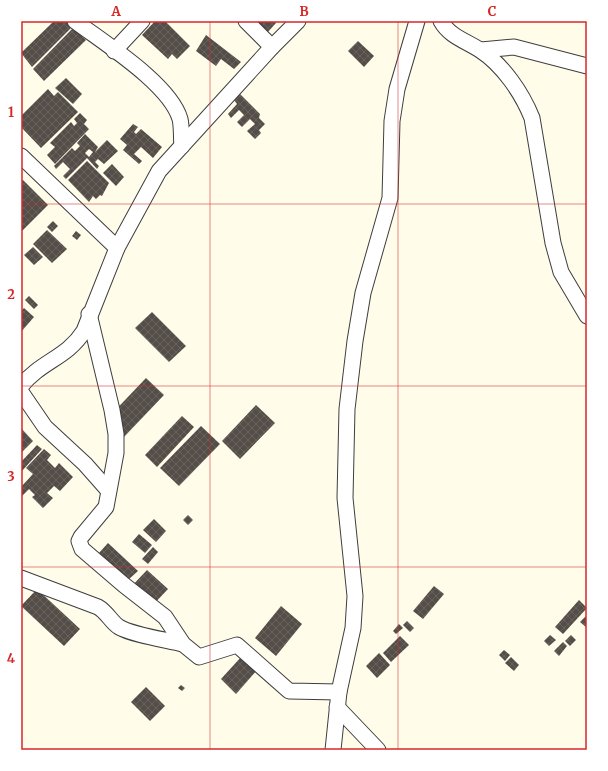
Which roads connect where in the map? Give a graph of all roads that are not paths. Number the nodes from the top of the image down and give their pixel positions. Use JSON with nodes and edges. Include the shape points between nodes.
{"nodes":[{"id":1,"x":75,"y":21,"type":"edge"},
{"id":2,"x":142,"y":21,"type":"edge"},
{"id":3,"x":246,"y":21,"type":"edge"},
{"id":4,"x":298,"y":21,"type":"edge"},
{"id":5,"x":417,"y":21,"type":"edge"},
{"id":6,"x":441,"y":21,"type":"edge"},
{"id":7,"x":272,"y":47,"type":"junction"},
{"id":8,"x":481,"y":50,"type":"junction"},
{"id":9,"x":114,"y":51,"type":"junction"},
{"id":10,"x":587,"y":66,"type":"edge"},
{"id":11,"x":182,"y":146,"type":"junction"},
{"id":12,"x":21,"y":156,"type":"edge"},
{"id":13,"x":117,"y":248,"type":"junction"},
{"id":14,"x":89,"y":314,"type":"junction"},
{"id":15,"x":587,"y":316,"type":"edge"},
{"id":16,"x":21,"y":386,"type":"edge"},
{"id":17,"x":21,"y":392,"type":"edge"},
{"id":18,"x":108,"y":490,"type":"junction"},
{"id":19,"x":21,"y":578,"type":"edge"},
{"id":20,"x":183,"y":644,"type":"junction"},
{"id":21,"x":339,"y":692,"type":"junction"},
{"id":22,"x":337,"y":707,"type":"junction"},
{"id":23,"x":333,"y":750,"type":"edge"},
{"id":24,"x":378,"y":750,"type":"edge"}],
"edges":[{"from":1,"to":9,"type":"street"},
{"from":2,"to":9,"type":"street"},
{"from":3,"to":7,"type":"street"},
{"from":4,"to":7,"type":"street"},
{"from":5,"to":21,"type":"street","via":[[397,89],[392,122],[390,198],[363,293],[347,409],[345,498],[355,596],[353,628]]},
{"from":6,"to":8,"type":"street","via":[[447,31]]},
{"from":7,"to":11,"type":"street"},
{"from":8,"to":10,"type":"street","via":[[514,47]]},
{"from":8,"to":15,"type":"street","via":[[504,72],[526,102],[532,118],[553,243],[562,272]]},
{"from":9,"to":11,"type":"street","via":[[148,77],[172,104],[180,118]]},
{"from":11,"to":13,"type":"street","via":[[159,171]]},
{"from":12,"to":13,"type":"street"},
{"from":13,"to":14,"type":"street"},
{"from":14,"to":16,"type":"street","via":[[84,331],[68,351],[39,367]]},
{"from":14,"to":18,"type":"street","via":[[116,434],[116,453]]},
{"from":17,"to":18,"type":"street","via":[[45,427],[85,464]]},
{"from":18,"to":20,"type":"street","via":[[106,507],[81,537],[80,545],[124,585],[165,617]]},
{"from":19,"to":20,"type":"street","via":[[98,607],[124,630]]},
{"from":20,"to":21,"type":"street","via":[[199,657],[237,645],[289,691]]},
{"from":21,"to":22,"type":"street"},
{"from":22,"to":23,"type":"street"},
{"from":22,"to":24,"type":"street"}]}
